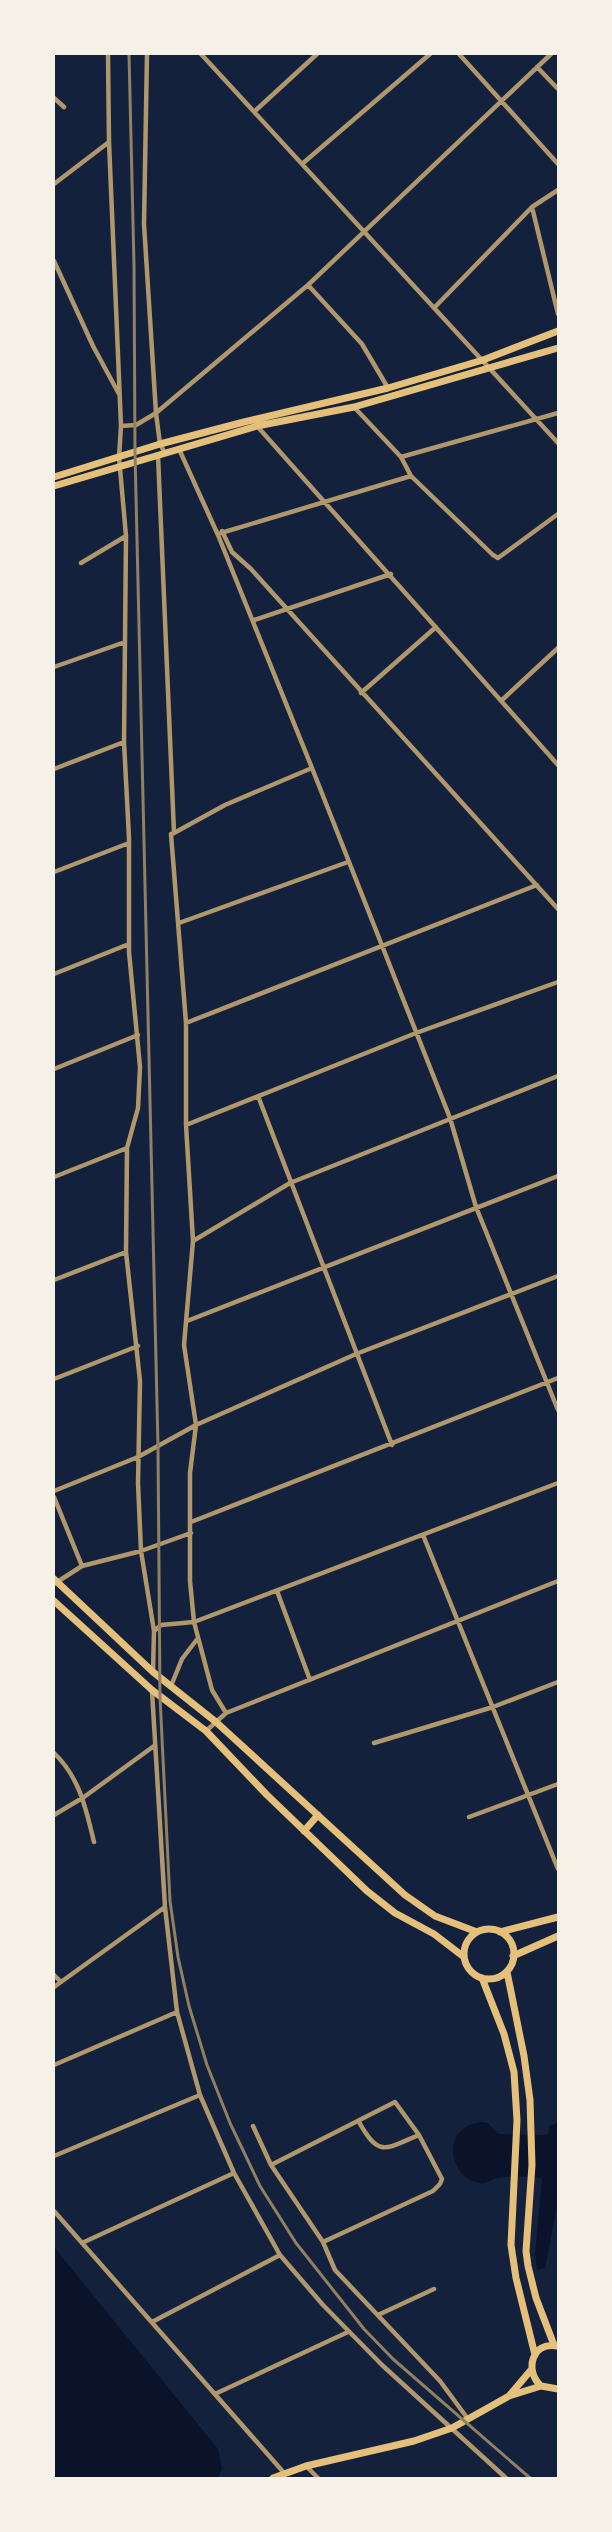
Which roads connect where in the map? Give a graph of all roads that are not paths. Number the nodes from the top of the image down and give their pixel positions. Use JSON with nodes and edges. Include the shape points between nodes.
{"nodes":[{"id":1,"x":108,"y":54,"type":"edge"},
{"id":2,"x":147,"y":54,"type":"edge"},
{"id":3,"x":201,"y":54,"type":"edge"},
{"id":4,"x":317,"y":54,"type":"edge"},
{"id":5,"x":430,"y":54,"type":"edge"},
{"id":6,"x":459,"y":54,"type":"edge"},
{"id":7,"x":551,"y":54,"type":"edge"},
{"id":8,"x":537,"y":67,"type":"junction"},
{"id":9,"x":558,"y":89,"type":"edge"},
{"id":10,"x":54,"y":98,"type":"edge"},
{"id":11,"x":501,"y":100,"type":"junction"},
{"id":12,"x":64,"y":107,"type":"dead end"},
{"id":13,"x":255,"y":111,"type":"junction"},
{"id":14,"x":109,"y":142,"type":"junction"},
{"id":15,"x":302,"y":164,"type":"junction"},
{"id":16,"x":558,"y":164,"type":"edge"},
{"id":17,"x":54,"y":184,"type":"edge"},
{"id":18,"x":558,"y":190,"type":"edge"},
{"id":19,"x":532,"y":207,"type":"junction"},
{"id":20,"x":364,"y":231,"type":"junction"},
{"id":21,"x":54,"y":261,"type":"edge"},
{"id":22,"x":308,"y":285,"type":"junction"},
{"id":23,"x":434,"y":308,"type":"junction"},
{"id":24,"x":558,"y":314,"type":"edge"},
{"id":25,"x":558,"y":331,"type":"edge"},
{"id":26,"x":558,"y":348,"type":"edge"},
{"id":27,"x":483,"y":360,"type":"junction"},
{"id":28,"x":489,"y":369,"type":"junction"},
{"id":29,"x":388,"y":388,"type":"junction"},
{"id":30,"x":120,"y":396,"type":"junction"},
{"id":31,"x":354,"y":406,"type":"junction"},
{"id":32,"x":156,"y":413,"type":"junction"},
{"id":33,"x":558,"y":413,"type":"edge"},
{"id":34,"x":534,"y":419,"type":"junction"},
{"id":35,"x":122,"y":426,"type":"junction"},
{"id":36,"x":257,"y":426,"type":"junction"},
{"id":37,"x":558,"y":443,"type":"edge"},
{"id":38,"x":160,"y":444,"type":"junction"},
{"id":39,"x":179,"y":449,"type":"junction"},
{"id":40,"x":162,"y":454,"type":"junction"},
{"id":41,"x":119,"y":457,"type":"junction"},
{"id":42,"x":401,"y":457,"type":"junction"},
{"id":43,"x":120,"y":466,"type":"junction"},
{"id":44,"x":411,"y":476,"type":"junction"},
{"id":45,"x":54,"y":477,"type":"edge"},
{"id":46,"x":54,"y":486,"type":"edge"},
{"id":47,"x":326,"y":502,"type":"junction"},
{"id":48,"x":558,"y":514,"type":"edge"},
{"id":49,"x":220,"y":533,"type":"junction"},
{"id":50,"x":126,"y":536,"type":"junction"},
{"id":51,"x":81,"y":564,"type":"dead end"},
{"id":52,"x":391,"y":574,"type":"junction"},
{"id":53,"x":288,"y":609,"type":"junction"},
{"id":54,"x":254,"y":620,"type":"junction"},
{"id":55,"x":436,"y":627,"type":"junction"},
{"id":56,"x":125,"y":642,"type":"junction"},
{"id":57,"x":558,"y":648,"type":"edge"},
{"id":58,"x":54,"y":667,"type":"edge"},
{"id":59,"x":361,"y":693,"type":"junction"},
{"id":60,"x":502,"y":700,"type":"junction"},
{"id":61,"x":124,"y":742,"type":"junction"},
{"id":62,"x":557,"y":763,"type":"edge"},
{"id":63,"x":312,"y":768,"type":"junction"},
{"id":64,"x":54,"y":769,"type":"edge"},
{"id":65,"x":174,"y":833,"type":"junction"},
{"id":66,"x":129,"y":843,"type":"junction"},
{"id":67,"x":348,"y":862,"type":"junction"},
{"id":68,"x":54,"y":872,"type":"edge"},
{"id":69,"x":537,"y":885,"type":"junction"},
{"id":70,"x":558,"y":909,"type":"edge"},
{"id":71,"x":179,"y":923,"type":"junction"},
{"id":72,"x":129,"y":944,"type":"junction"},
{"id":73,"x":382,"y":947,"type":"junction"},
{"id":74,"x":54,"y":974,"type":"edge"},
{"id":75,"x":558,"y":982,"type":"edge"},
{"id":76,"x":186,"y":1023,"type":"junction"},
{"id":77,"x":416,"y":1033,"type":"junction"},
{"id":78,"x":138,"y":1036,"type":"junction"},
{"id":79,"x":54,"y":1069,"type":"edge"},
{"id":80,"x":558,"y":1076,"type":"edge"},
{"id":81,"x":258,"y":1096,"type":"junction"},
{"id":82,"x":450,"y":1118,"type":"junction"},
{"id":83,"x":186,"y":1125,"type":"junction"},
{"id":84,"x":127,"y":1148,"type":"junction"},
{"id":85,"x":558,"y":1176,"type":"edge"},
{"id":86,"x":54,"y":1177,"type":"edge"},
{"id":87,"x":290,"y":1182,"type":"junction"},
{"id":88,"x":476,"y":1207,"type":"junction"},
{"id":89,"x":193,"y":1241,"type":"junction"},
{"id":90,"x":126,"y":1252,"type":"junction"},
{"id":91,"x":322,"y":1268,"type":"junction"},
{"id":92,"x":558,"y":1276,"type":"edge"},
{"id":93,"x":54,"y":1280,"type":"edge"},
{"id":94,"x":510,"y":1294,"type":"junction"},
{"id":95,"x":187,"y":1321,"type":"junction"},
{"id":96,"x":138,"y":1346,"type":"junction"},
{"id":97,"x":356,"y":1354,"type":"junction"},
{"id":98,"x":558,"y":1378,"type":"edge"},
{"id":99,"x":54,"y":1379,"type":"edge"},
{"id":100,"x":545,"y":1382,"type":"junction"},
{"id":101,"x":558,"y":1410,"type":"edge"},
{"id":102,"x":196,"y":1425,"type":"junction"},
{"id":103,"x":392,"y":1445,"type":"junction"},
{"id":104,"x":138,"y":1457,"type":"junction"},
{"id":105,"x":558,"y":1483,"type":"edge"},
{"id":106,"x":54,"y":1491,"type":"edge"},
{"id":107,"x":54,"y":1497,"type":"edge"},
{"id":108,"x":191,"y":1522,"type":"junction"},
{"id":109,"x":191,"y":1533,"type":"junction"},
{"id":110,"x":423,"y":1535,"type":"junction"},
{"id":111,"x":141,"y":1552,"type":"junction"},
{"id":112,"x":82,"y":1566,"type":"junction"},
{"id":113,"x":55,"y":1581,"type":"edge"},
{"id":114,"x":558,"y":1581,"type":"edge"},
{"id":115,"x":277,"y":1590,"type":"junction"},
{"id":116,"x":54,"y":1601,"type":"edge"},
{"id":117,"x":194,"y":1622,"type":"junction"},
{"id":118,"x":458,"y":1622,"type":"junction"},
{"id":119,"x":154,"y":1631,"type":"junction"},
{"id":120,"x":198,"y":1638,"type":"junction"},
{"id":121,"x":153,"y":1672,"type":"junction"},
{"id":122,"x":310,"y":1680,"type":"junction"},
{"id":123,"x":558,"y":1682,"type":"edge"},
{"id":124,"x":171,"y":1687,"type":"junction"},
{"id":125,"x":152,"y":1690,"type":"junction"},
{"id":126,"x":493,"y":1707,"type":"junction"},
{"id":127,"x":226,"y":1714,"type":"junction"},
{"id":128,"x":216,"y":1722,"type":"junction"},
{"id":129,"x":206,"y":1731,"type":"junction"},
{"id":130,"x":374,"y":1743,"type":"dead end"},
{"id":131,"x":154,"y":1746,"type":"junction"},
{"id":132,"x":54,"y":1753,"type":"edge"},
{"id":133,"x":558,"y":1784,"type":"edge"},
{"id":134,"x":528,"y":1795,"type":"junction"},
{"id":135,"x":84,"y":1797,"type":"junction"},
{"id":136,"x":54,"y":1815,"type":"edge"},
{"id":137,"x":318,"y":1816,"type":"junction"},
{"id":138,"x":469,"y":1817,"type":"dead end"},
{"id":139,"x":304,"y":1831,"type":"junction"},
{"id":140,"x":94,"y":1842,"type":"dead end"},
{"id":141,"x":558,"y":1869,"type":"edge"},
{"id":142,"x":165,"y":1907,"type":"junction"},
{"id":143,"x":558,"y":1917,"type":"edge"},
{"id":144,"x":478,"y":1932,"type":"junction"},
{"id":145,"x":500,"y":1932,"type":"junction"},
{"id":146,"x":558,"y":1936,"type":"edge"},
{"id":147,"x":514,"y":1956,"type":"junction"},
{"id":148,"x":464,"y":1957,"type":"junction"},
{"id":149,"x":507,"y":1972,"type":"junction"},
{"id":150,"x":54,"y":1976,"type":"edge"},
{"id":151,"x":482,"y":1978,"type":"junction"},
{"id":152,"x":61,"y":1982,"type":"junction"},
{"id":153,"x":54,"y":1987,"type":"edge"},
{"id":154,"x":177,"y":2012,"type":"junction"},
{"id":155,"x":54,"y":2065,"type":"edge"},
{"id":156,"x":200,"y":2095,"type":"junction"},
{"id":157,"x":359,"y":2122,"type":"junction"},
{"id":158,"x":253,"y":2126,"type":"dead end"},
{"id":159,"x":419,"y":2135,"type":"junction"},
{"id":160,"x":54,"y":2156,"type":"edge"},
{"id":161,"x":271,"y":2165,"type":"junction"},
{"id":162,"x":234,"y":2173,"type":"junction"},
{"id":163,"x":54,"y":2211,"type":"edge"},
{"id":164,"x":323,"y":2242,"type":"junction"},
{"id":165,"x":82,"y":2243,"type":"junction"},
{"id":166,"x":280,"y":2256,"type":"junction"},
{"id":167,"x":434,"y":2289,"type":"dead end"},
{"id":168,"x":378,"y":2315,"type":"junction"},
{"id":169,"x":152,"y":2322,"type":"junction"},
{"id":170,"x":348,"y":2332,"type":"junction"},
{"id":171,"x":556,"y":2346,"type":"edge"},
{"id":172,"x":535,"y":2355,"type":"junction"},
{"id":173,"x":531,"y":2370,"type":"junction"},
{"id":174,"x":541,"y":2386,"type":"junction"},
{"id":175,"x":558,"y":2389,"type":"edge"},
{"id":176,"x":215,"y":2394,"type":"junction"},
{"id":177,"x":509,"y":2396,"type":"junction"},
{"id":178,"x":468,"y":2419,"type":"junction"},
{"id":179,"x":452,"y":2428,"type":"junction"},
{"id":180,"x":306,"y":2466,"type":"junction"},
{"id":181,"x":286,"y":2474,"type":"junction"},
{"id":182,"x":273,"y":2478,"type":"edge"},
{"id":183,"x":318,"y":2478,"type":"edge"},
{"id":184,"x":506,"y":2478,"type":"edge"}],
"edges":[{"from":1,"to":14,"type":"street"},
{"from":2,"to":32,"type":"street","via":[[144,224]]},
{"from":3,"to":13,"type":"street"},
{"from":4,"to":13,"type":"street"},
{"from":5,"to":15,"type":"street"},
{"from":6,"to":11,"type":"street"},
{"from":7,"to":8,"type":"street"},
{"from":8,"to":9,"type":"street"},
{"from":8,"to":11,"type":"street"},
{"from":10,"to":12,"type":"street"},
{"from":11,"to":16,"type":"street"},
{"from":11,"to":20,"type":"street"},
{"from":13,"to":15,"type":"street"},
{"from":14,"to":17,"type":"street"},
{"from":14,"to":30,"type":"street"},
{"from":15,"to":20,"type":"street"},
{"from":18,"to":19,"type":"street"},
{"from":19,"to":23,"type":"street"},
{"from":19,"to":24,"type":"street"},
{"from":20,"to":22,"type":"street"},
{"from":20,"to":23,"type":"street"},
{"from":21,"to":30,"type":"street"},
{"from":22,"to":29,"type":"street","via":[[362,344]]},
{"from":22,"to":32,"type":"street"},
{"from":23,"to":27,"type":"street"},
{"from":25,"to":27,"type":"main road"},
{"from":26,"to":28,"type":"main road"},
{"from":27,"to":28,"type":"street"},
{"from":27,"to":29,"type":"main road"},
{"from":28,"to":31,"type":"main road"},
{"from":28,"to":34,"type":"street"},
{"from":29,"to":38,"type":"main road"},
{"from":30,"to":35,"type":"street"},
{"from":31,"to":36,"type":"main road"},
{"from":31,"to":42,"type":"street"},
{"from":32,"to":35,"type":"street","via":[[136,426]]},
{"from":32,"to":38,"type":"street"},
{"from":33,"to":34,"type":"street"},
{"from":34,"to":37,"type":"street"},
{"from":34,"to":42,"type":"street"},
{"from":35,"to":41,"type":"street"},
{"from":36,"to":39,"type":"main road"},
{"from":36,"to":47,"type":"street"},
{"from":38,"to":40,"type":"street"},
{"from":38,"to":41,"type":"main road"},
{"from":39,"to":40,"type":"main road"},
{"from":39,"to":49,"type":"street"},
{"from":40,"to":43,"type":"main road"},
{"from":40,"to":65,"type":"street"},
{"from":41,"to":43,"type":"street"},
{"from":41,"to":45,"type":"main road"},
{"from":42,"to":44,"type":"street"},
{"from":43,"to":46,"type":"main road"},
{"from":43,"to":50,"type":"street"},
{"from":44,"to":47,"type":"street"},
{"from":44,"to":48,"type":"street","via":[[498,558]]},
{"from":47,"to":49,"type":"street"},
{"from":47,"to":52,"type":"street"},
{"from":49,"to":53,"type":"street","via":[[232,552]]},
{"from":49,"to":54,"type":"street"},
{"from":50,"to":51,"type":"street"},
{"from":50,"to":56,"type":"street"},
{"from":52,"to":53,"type":"street"},
{"from":52,"to":55,"type":"street"},
{"from":53,"to":54,"type":"street"},
{"from":53,"to":59,"type":"street"},
{"from":54,"to":63,"type":"street"},
{"from":55,"to":59,"type":"street"},
{"from":55,"to":60,"type":"street"},
{"from":56,"to":58,"type":"street"},
{"from":56,"to":61,"type":"street"},
{"from":57,"to":60,"type":"street"},
{"from":59,"to":69,"type":"street"},
{"from":60,"to":62,"type":"street"},
{"from":61,"to":64,"type":"street"},
{"from":61,"to":66,"type":"street"},
{"from":63,"to":65,"type":"street","via":[[225,805]]},
{"from":63,"to":67,"type":"street"},
{"from":65,"to":71,"type":"street","via":[[171,834]]},
{"from":66,"to":68,"type":"street"},
{"from":66,"to":72,"type":"street"},
{"from":67,"to":71,"type":"street"},
{"from":67,"to":73,"type":"street"},
{"from":69,"to":70,"type":"street"},
{"from":69,"to":73,"type":"street"},
{"from":71,"to":76,"type":"street"},
{"from":72,"to":74,"type":"street"},
{"from":72,"to":78,"type":"street"},
{"from":73,"to":76,"type":"street"},
{"from":73,"to":77,"type":"street"},
{"from":75,"to":77,"type":"street"},
{"from":76,"to":83,"type":"street"},
{"from":77,"to":81,"type":"street"},
{"from":77,"to":82,"type":"street"},
{"from":78,"to":79,"type":"street"},
{"from":78,"to":84,"type":"street","via":[[138,1108]]},
{"from":80,"to":82,"type":"street"},
{"from":81,"to":83,"type":"street"},
{"from":81,"to":87,"type":"street"},
{"from":82,"to":87,"type":"street"},
{"from":82,"to":88,"type":"street"},
{"from":83,"to":89,"type":"street"},
{"from":84,"to":86,"type":"street"},
{"from":84,"to":90,"type":"street"},
{"from":85,"to":88,"type":"street"},
{"from":87,"to":89,"type":"street"},
{"from":87,"to":91,"type":"street"},
{"from":88,"to":91,"type":"street"},
{"from":88,"to":94,"type":"street"},
{"from":89,"to":95,"type":"street"},
{"from":90,"to":93,"type":"street"},
{"from":90,"to":96,"type":"street"},
{"from":91,"to":95,"type":"street"},
{"from":91,"to":97,"type":"street"},
{"from":92,"to":94,"type":"street"},
{"from":94,"to":97,"type":"street"},
{"from":94,"to":100,"type":"street"},
{"from":95,"to":102,"type":"street","via":[[184,1345]]},
{"from":96,"to":99,"type":"street"},
{"from":96,"to":104,"type":"street"},
{"from":97,"to":102,"type":"street"},
{"from":97,"to":103,"type":"street"},
{"from":98,"to":100,"type":"street"},
{"from":100,"to":101,"type":"street"},
{"from":100,"to":103,"type":"street"},
{"from":102,"to":104,"type":"street"},
{"from":102,"to":108,"type":"street","via":[[190,1473]]},
{"from":103,"to":108,"type":"street"},
{"from":104,"to":106,"type":"street"},
{"from":104,"to":111,"type":"street"},
{"from":105,"to":110,"type":"street"},
{"from":107,"to":112,"type":"street"},
{"from":108,"to":109,"type":"street"},
{"from":109,"to":111,"type":"street"},
{"from":109,"to":117,"type":"street","via":[[190,1581]]},
{"from":110,"to":115,"type":"street"},
{"from":110,"to":118,"type":"street"},
{"from":111,"to":112,"type":"street"},
{"from":111,"to":119,"type":"street"},
{"from":112,"to":113,"type":"street"},
{"from":113,"to":121,"type":"main road"},
{"from":114,"to":118,"type":"street"},
{"from":115,"to":117,"type":"street"},
{"from":115,"to":122,"type":"street"},
{"from":116,"to":125,"type":"main road"},
{"from":117,"to":119,"type":"street","via":[[161,1625]]},
{"from":117,"to":120,"type":"street"},
{"from":118,"to":122,"type":"street"},
{"from":118,"to":126,"type":"street"},
{"from":119,"to":121,"type":"street"},
{"from":120,"to":124,"type":"street","via":[[182,1658]]},
{"from":120,"to":127,"type":"street","via":[[212,1690]]},
{"from":121,"to":124,"type":"main road"},
{"from":122,"to":127,"type":"street"},
{"from":123,"to":126,"type":"street"},
{"from":124,"to":128,"type":"main road"},
{"from":125,"to":129,"type":"main road"},
{"from":125,"to":131,"type":"street"},
{"from":126,"to":130,"type":"street"},
{"from":126,"to":134,"type":"street"},
{"from":127,"to":128,"type":"street"},
{"from":128,"to":129,"type":"street"},
{"from":128,"to":137,"type":"main road"},
{"from":129,"to":139,"type":"main road"},
{"from":131,"to":135,"type":"street"},
{"from":131,"to":142,"type":"street"},
{"from":132,"to":135,"type":"street","via":[[67,1767]]},
{"from":133,"to":134,"type":"street"},
{"from":134,"to":138,"type":"street"},
{"from":134,"to":141,"type":"street"},
{"from":135,"to":136,"type":"street"},
{"from":135,"to":140,"type":"street"},
{"from":137,"to":139,"type":"main road"},
{"from":137,"to":144,"type":"main road","via":[[418,1906]]},
{"from":139,"to":148,"type":"main road","via":[[367,1891]]},
{"from":142,"to":152,"type":"street"},
{"from":142,"to":154,"type":"street"},
{"from":143,"to":145,"type":"main road"},
{"from":144,"to":145,"type":"main road","via":[[491,1929]]},
{"from":144,"to":148,"type":"main road","via":[[468,1939]]},
{"from":145,"to":147,"type":"main road","via":[[512,1944]]},
{"from":146,"to":147,"type":"main road"},
{"from":147,"to":149,"type":"main road"},
{"from":148,"to":151,"type":"main road","via":[[471,1972]]},
{"from":149,"to":151,"type":"main road","via":[[495,1978]]},
{"from":149,"to":171,"type":"main road","via":[[530,2100],[532,2165],[526,2251],[536,2298]]},
{"from":150,"to":152,"type":"street"},
{"from":151,"to":172,"type":"main road","via":[[510,2055],[517,2097],[511,2245]]},
{"from":152,"to":153,"type":"street"},
{"from":154,"to":155,"type":"street"},
{"from":154,"to":156,"type":"street"},
{"from":156,"to":160,"type":"street"},
{"from":156,"to":162,"type":"street"},
{"from":157,"to":159,"type":"street","via":[[369,2140],[384,2148]]},
{"from":157,"to":159,"type":"street","via":[[395,2102]]},
{"from":157,"to":161,"type":"street"},
{"from":158,"to":161,"type":"street"},
{"from":159,"to":164,"type":"street","via":[[442,2179],[440,2184],[432,2191]]},
{"from":161,"to":164,"type":"street"},
{"from":162,"to":165,"type":"street"},
{"from":162,"to":166,"type":"street"},
{"from":163,"to":165,"type":"street"},
{"from":164,"to":168,"type":"street","via":[[335,2270]]},
{"from":165,"to":169,"type":"street"},
{"from":166,"to":169,"type":"street"},
{"from":166,"to":170,"type":"street"},
{"from":167,"to":168,"type":"street"},
{"from":168,"to":178,"type":"street","via":[[440,2380]]},
{"from":169,"to":176,"type":"street"},
{"from":170,"to":176,"type":"street"},
{"from":170,"to":179,"type":"street","via":[[420,2402]]},
{"from":171,"to":172,"type":"main road","via":[[543,2348]]},
{"from":172,"to":173,"type":"main road"},
{"from":173,"to":174,"type":"main road"},
{"from":173,"to":177,"type":"main road"},
{"from":174,"to":175,"type":"main road"},
{"from":174,"to":177,"type":"main road"},
{"from":176,"to":181,"type":"street"},
{"from":177,"to":178,"type":"main road"},
{"from":178,"to":179,"type":"main road"},
{"from":179,"to":180,"type":"main road","via":[[414,2441]]},
{"from":179,"to":184,"type":"street"},
{"from":180,"to":181,"type":"main road"},
{"from":180,"to":183,"type":"street"},
{"from":181,"to":182,"type":"main road"}]}
